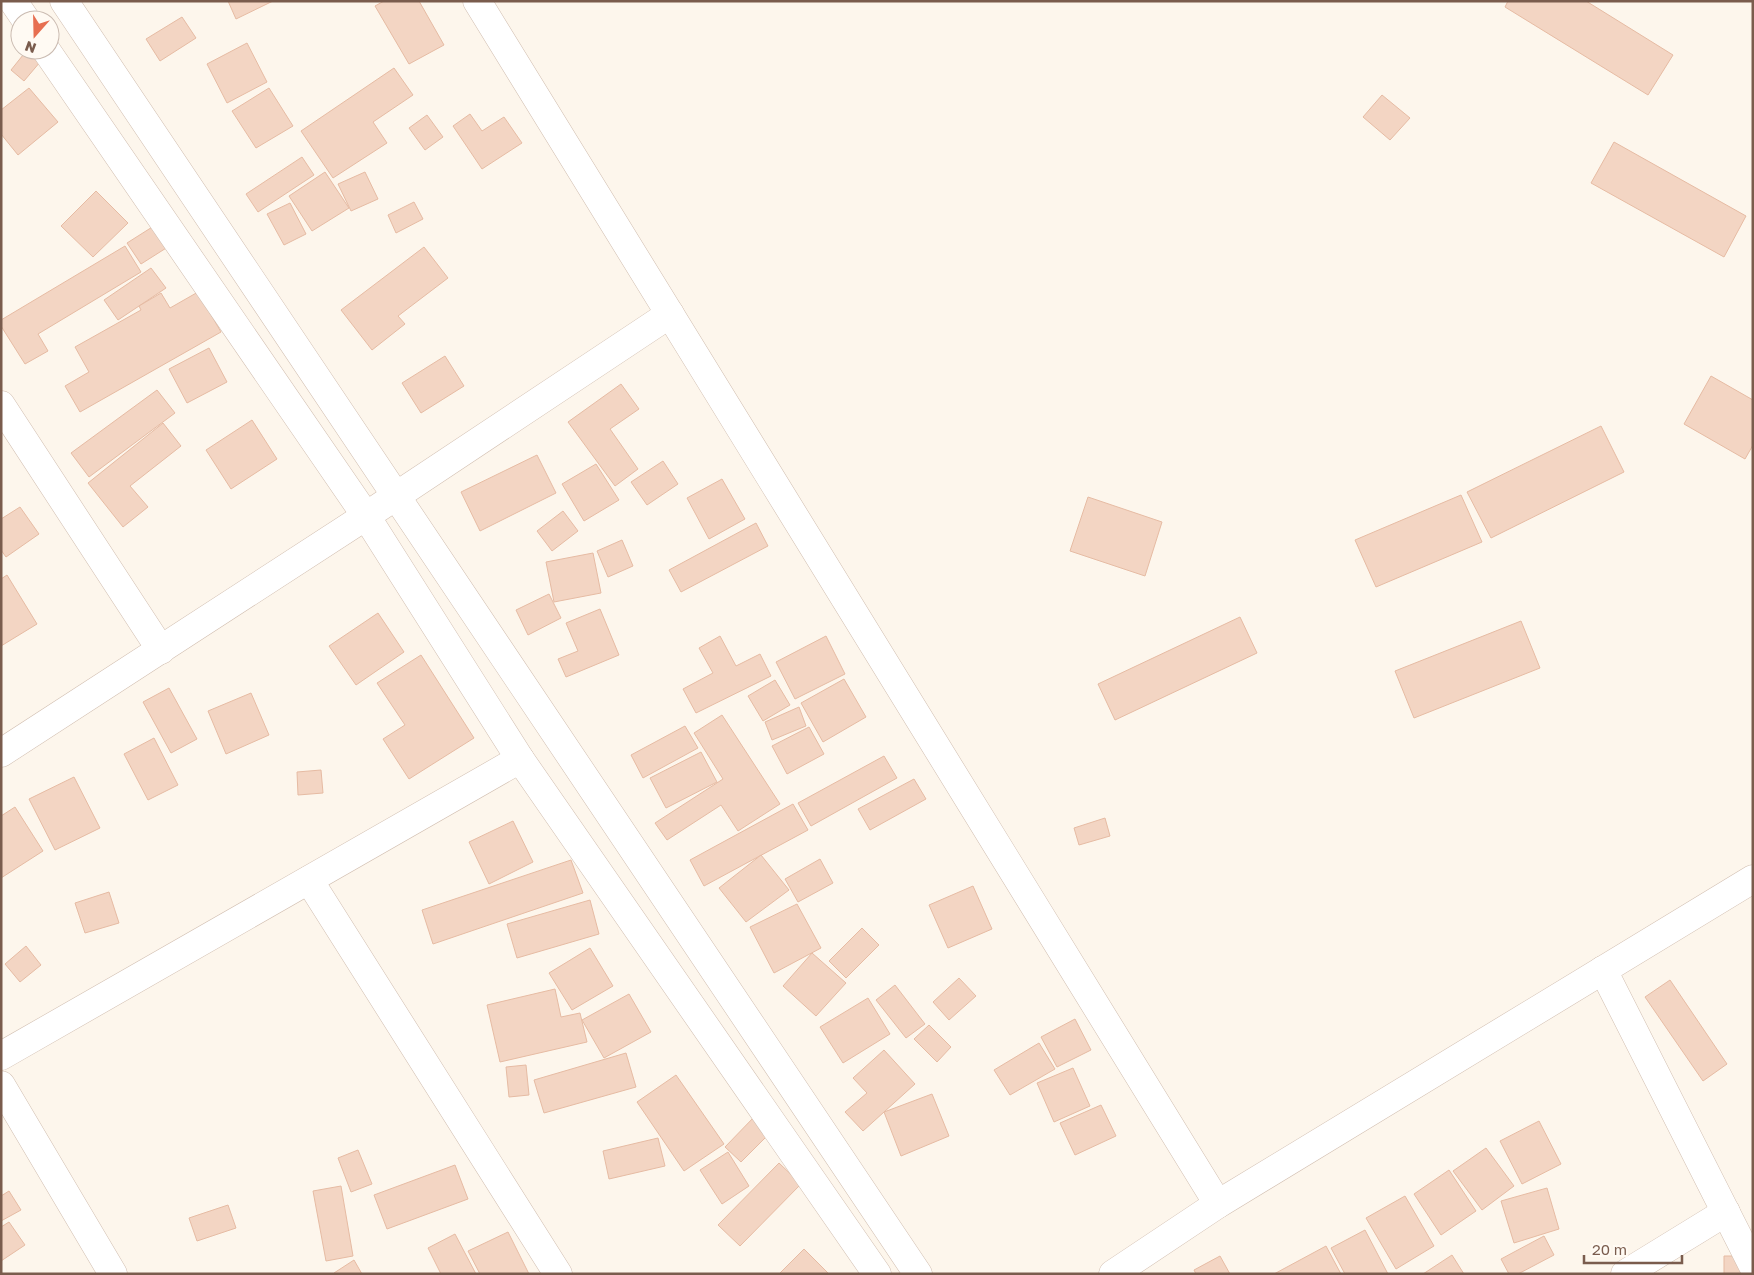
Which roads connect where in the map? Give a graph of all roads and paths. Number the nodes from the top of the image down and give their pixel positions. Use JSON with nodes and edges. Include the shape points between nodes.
{"nodes":[{"id":1,"x":64,"y":1,"type":"edge"},
{"id":2,"x":477,"y":1,"type":"edge"},
{"id":3,"x":53,"y":60,"type":"edge"},
{"id":4,"x":670,"y":314,"type":"junction"},
{"id":5,"x":1,"y":405,"type":"edge"},
{"id":6,"x":396,"y":496,"type":"junction"},
{"id":7,"x":366,"y":516,"type":"junction"},
{"id":8,"x":161,"y":650,"type":"junction"},
{"id":9,"x":1,"y":754,"type":"edge"},
{"id":10,"x":520,"y":759,"type":"junction"},
{"id":11,"x":1753,"y":879,"type":"edge"},
{"id":12,"x":308,"y":880,"type":"junction"},
{"id":13,"x":1603,"y":970,"type":"junction"},
{"id":14,"x":1,"y":1056,"type":"edge"},
{"id":15,"x":1,"y":1085,"type":"edge"},
{"id":16,"x":1218,"y":1204,"type":"junction"},
{"id":17,"x":1726,"y":1212,"type":"junction"},
{"id":18,"x":1753,"y":1266,"type":"edge"},
{"id":19,"x":112,"y":1274,"type":"edge"},
{"id":20,"x":558,"y":1274,"type":"edge"},
{"id":21,"x":877,"y":1274,"type":"edge"},
{"id":22,"x":918,"y":1274,"type":"edge"},
{"id":23,"x":1113,"y":1274,"type":"edge"},
{"id":24,"x":1625,"y":1274,"type":"edge"}],
"edges":[{"from":1,"to":6,"type":"street"},
{"from":2,"to":4,"type":"street"},
{"from":3,"to":7,"type":"street"},
{"from":4,"to":6,"type":"street"},
{"from":4,"to":16,"type":"street"},
{"from":5,"to":8,"type":"street"},
{"from":6,"to":7,"type":"street"},
{"from":6,"to":22,"type":"street"},
{"from":7,"to":8,"type":"street"},
{"from":7,"to":10,"type":"street"},
{"from":8,"to":9,"type":"street"},
{"from":10,"to":12,"type":"street"},
{"from":10,"to":21,"type":"street"},
{"from":11,"to":13,"type":"street"},
{"from":12,"to":14,"type":"street"},
{"from":12,"to":20,"type":"street"},
{"from":13,"to":16,"type":"street"},
{"from":13,"to":17,"type":"street"},
{"from":15,"to":19,"type":"street"},
{"from":16,"to":23,"type":"street"},
{"from":17,"to":18,"type":"street"},
{"from":17,"to":24,"type":"street"}]}
